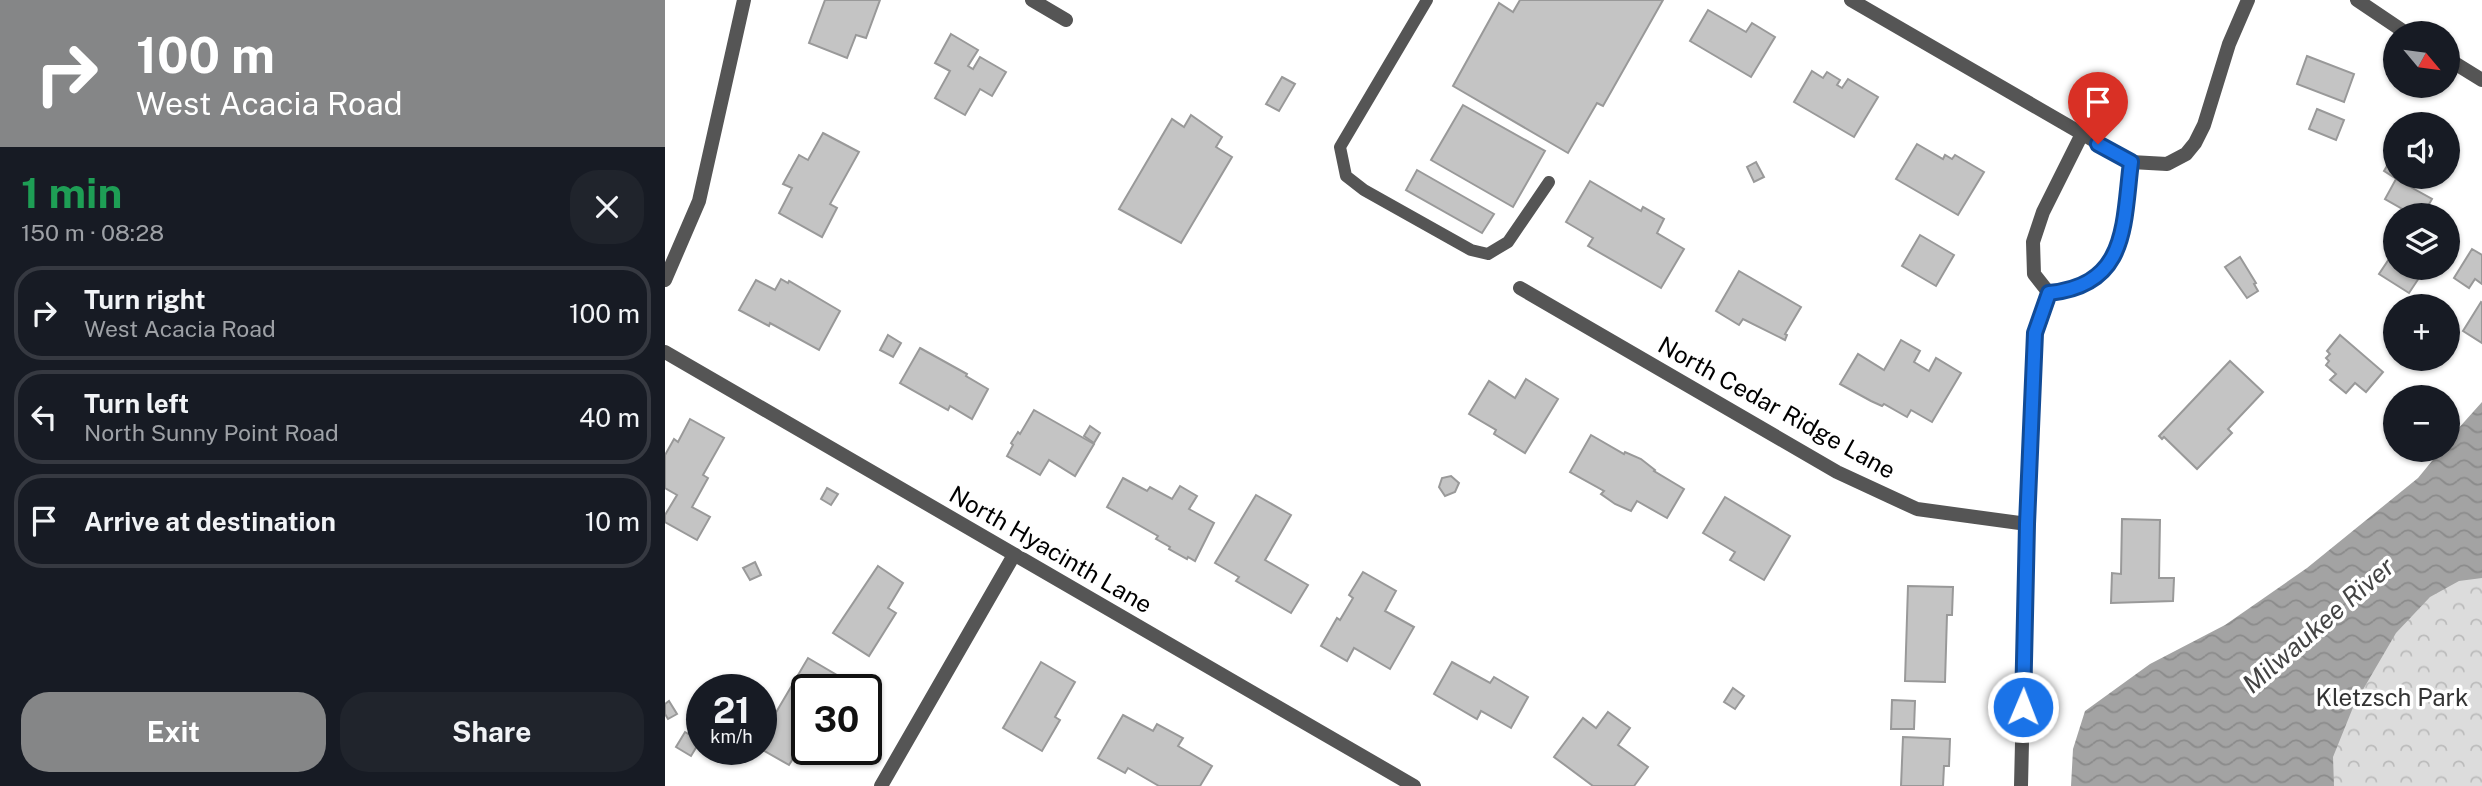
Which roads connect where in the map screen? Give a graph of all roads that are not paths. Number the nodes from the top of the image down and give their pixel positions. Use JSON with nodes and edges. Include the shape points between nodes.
{"nodes":[{"id":1,"x":744,"y":0,"type":"edge"},
{"id":2,"x":1032,"y":0,"type":"edge"},
{"id":3,"x":1427,"y":0,"type":"edge"},
{"id":4,"x":1851,"y":0,"type":"edge"},
{"id":5,"x":2248,"y":0,"type":"edge"},
{"id":6,"x":2357,"y":0,"type":"edge"},
{"id":7,"x":1066,"y":20,"type":"dead end"},
{"id":8,"x":2388,"y":21,"type":"edge"},
{"id":9,"x":2461,"y":68,"type":"edge"},
{"id":10,"x":2482,"y":80,"type":"edge"},
{"id":11,"x":2082,"y":134,"type":"junction"},
{"id":12,"x":2131,"y":162,"type":"junction"},
{"id":13,"x":1549,"y":182,"type":"dead end"},
{"id":14,"x":665,"y":280,"type":"edge"},
{"id":15,"x":1520,"y":288,"type":"dead end"},
{"id":16,"x":2049,"y":293,"type":"junction"},
{"id":17,"x":665,"y":352,"type":"edge"},
{"id":18,"x":2027,"y":524,"type":"junction"},
{"id":19,"x":1014,"y":555,"type":"junction"},
{"id":20,"x":881,"y":786,"type":"edge"},
{"id":21,"x":1414,"y":786,"type":"edge"},
{"id":22,"x":2021,"y":786,"type":"edge"}],
"edges":[{"from":1,"to":14,"type":"street","via":[[699,201]]},
{"from":2,"to":7,"type":"street"},
{"from":3,"to":13,"type":"lane","via":[[1340,147],[1346,176],[1471,250],[1488,254],[1508,242]]},
{"from":4,"to":11,"type":"street"},
{"from":5,"to":12,"type":"street","via":[[2195,143],[2167,164]]},
{"from":6,"to":8,"type":"street"},
{"from":9,"to":10,"type":"street"},
{"from":11,"to":12,"type":"street"},
{"from":11,"to":16,"type":"street","via":[[2033,242],[2033,274]]},
{"from":12,"to":16,"type":"street","via":[[2122,234],[2105,270],[2087,284]]},
{"from":15,"to":18,"type":"street","name":"North Cedar Ridge Lane","via":[[1837,471],[1917,509]]},
{"from":16,"to":18,"type":"street","via":[[2035,333]]},
{"from":17,"to":19,"type":"street","name":"North Hyacinth Lane"},
{"from":18,"to":22,"type":"street"},
{"from":19,"to":20,"type":"street"},
{"from":19,"to":21,"type":"street","name":"North Hyacinth Lane"}]}
